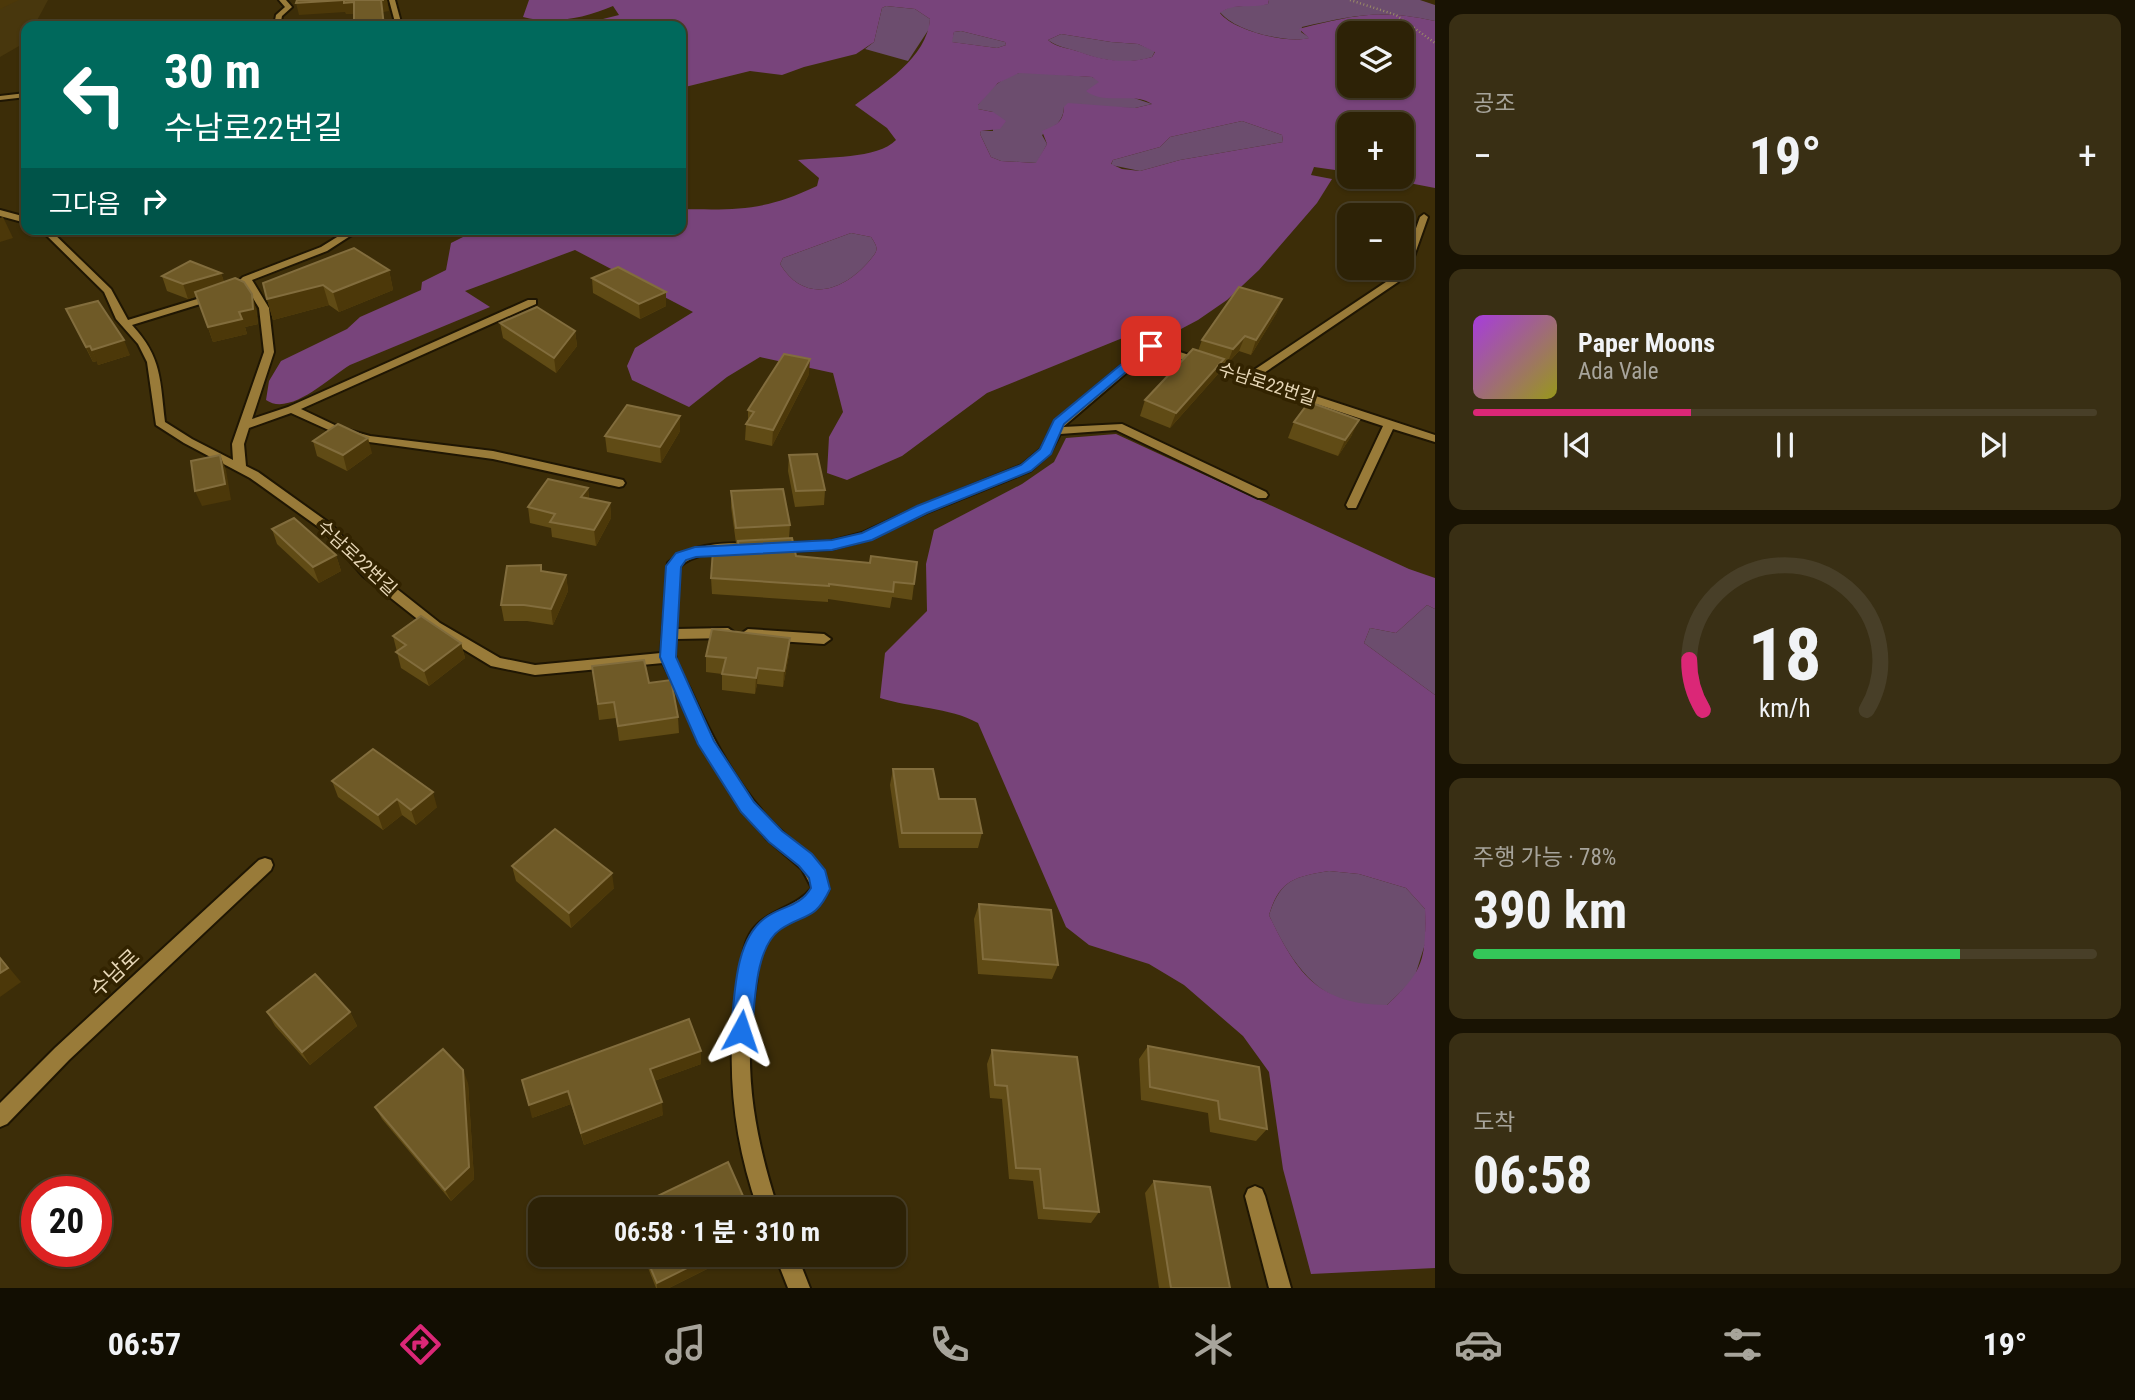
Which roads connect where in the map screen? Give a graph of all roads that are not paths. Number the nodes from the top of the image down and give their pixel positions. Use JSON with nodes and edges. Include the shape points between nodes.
{"nodes":[{"id":1,"x":282,"y":0,"type":"edge"},
{"id":2,"x":392,"y":0,"type":"edge"},
{"id":3,"x":278,"y":21,"type":"edge"},
{"id":4,"x":397,"y":21,"type":"edge"},
{"id":5,"x":21,"y":96,"type":"edge"},
{"id":6,"x":0,"y":98,"type":"edge"},
{"id":7,"x":0,"y":212,"type":"edge"},
{"id":8,"x":1423,"y":217,"type":"dead end"},
{"id":9,"x":21,"y":218,"type":"edge"},
{"id":10,"x":50,"y":235,"type":"edge"},
{"id":11,"x":347,"y":235,"type":"edge"},
{"id":12,"x":246,"y":279,"type":"junction"},
{"id":13,"x":532,"y":302,"type":"dead end"},
{"id":14,"x":126,"y":324,"type":"junction"},
{"id":15,"x":1250,"y":378,"type":"junction"},
{"id":16,"x":292,"y":409,"type":"junction"},
{"id":17,"x":1389,"y":424,"type":"junction"},
{"id":18,"x":244,"y":426,"type":"junction"},
{"id":19,"x":1055,"y":431,"type":"junction"},
{"id":20,"x":1435,"y":439,"type":"edge"},
{"id":21,"x":240,"y":468,"type":"junction"},
{"id":22,"x":619,"y":483,"type":"dead end"},
{"id":23,"x":1262,"y":495,"type":"dead end"},
{"id":24,"x":1352,"y":505,"type":"dead end"},
{"id":25,"x":670,"y":634,"type":"junction"},
{"id":26,"x":824,"y":639,"type":"dead end"},
{"id":27,"x":668,"y":657,"type":"junction"},
{"id":28,"x":265,"y":865,"type":"dead end"},
{"id":29,"x":0,"y":1117,"type":"edge"},
{"id":30,"x":1255,"y":1196,"type":"dead end"},
{"id":31,"x":764,"y":1197,"type":"edge"},
{"id":32,"x":791,"y":1267,"type":"edge"},
{"id":33,"x":799,"y":1288,"type":"edge"},
{"id":34,"x":1280,"y":1288,"type":"edge"}],
"edges":[{"from":1,"to":3,"type":"lane","via":[[289,7]]},
{"from":2,"to":4,"type":"lane"},
{"from":5,"to":6,"type":"lane"},
{"from":7,"to":9,"type":"lane"},
{"from":8,"to":15,"type":"lane","via":[[1406,265],[1395,280]]},
{"from":10,"to":14,"type":"lane","name":"수남로22번길","via":[[108,291]]},
{"from":11,"to":12,"type":"lane","via":[[324,249]]},
{"from":12,"to":14,"type":"lane","via":[[233,291]]},
{"from":12,"to":18,"type":"lane","via":[[264,309],[270,352]]},
{"from":13,"to":16,"type":"lane"},
{"from":14,"to":21,"type":"lane","name":"수남로22번길","via":[[152,362],[160,423]]},
{"from":15,"to":17,"type":"lane","name":"수남로22번길"},
{"from":15,"to":19,"type":"lane","name":"수남로22번길","via":[[1151,346]]},
{"from":16,"to":18,"type":"lane"},
{"from":16,"to":22,"type":"lane","via":[[369,439],[493,455]]},
{"from":17,"to":20,"type":"lane","name":"수남로22번길"},
{"from":17,"to":24,"type":"lane"},
{"from":18,"to":21,"type":"lane","via":[[238,444]]},
{"from":19,"to":23,"type":"lane","via":[[1118,426]]},
{"from":19,"to":25,"type":"lane","name":"수남로22번길","via":[[1046,451],[1026,468],[866,536],[832,545],[681,556],[673,566]]},
{"from":21,"to":27,"type":"lane","name":"수남로22번길","via":[[328,528],[368,573],[435,626],[496,662],[535,670]]},
{"from":25,"to":26,"type":"lane"},
{"from":25,"to":27,"type":"lane","name":"수남로22번길"},
{"from":27,"to":31,"type":"lane","name":"수남로22번길","via":[[723,773],[747,807],[806,860],[818,875],[821,889],[813,902],[774,922],[758,937],[747,980],[741,1095]]},
{"from":28,"to":29,"type":"lane","name":"수남로"},
{"from":30,"to":34,"type":"lane"},
{"from":32,"to":33,"type":"lane"}]}
